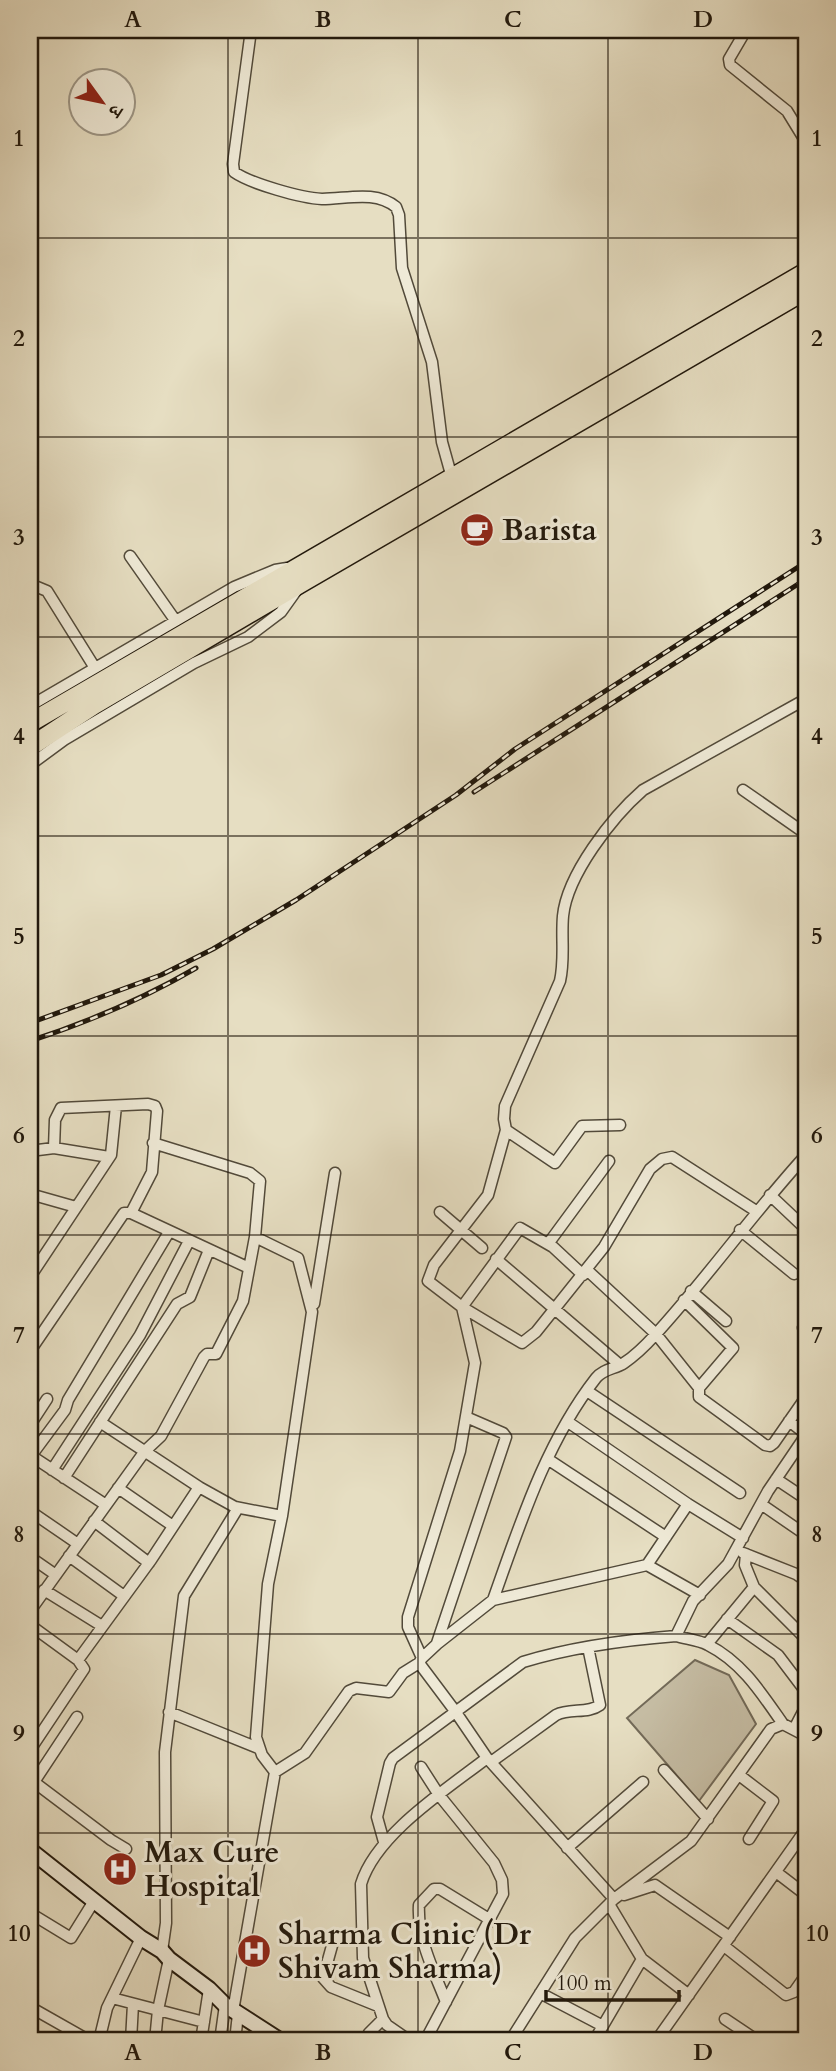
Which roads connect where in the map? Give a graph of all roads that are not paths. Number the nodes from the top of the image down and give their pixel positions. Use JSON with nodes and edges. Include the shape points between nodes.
{"nodes":[{"id":1,"x":251,"y":30,"type":"edge"},
{"id":2,"x":746,"y":30,"type":"edge"},
{"id":3,"x":806,"y":142,"type":"edge"},
{"id":4,"x":806,"y":278,"type":"edge"},
{"id":5,"x":452,"y":478,"type":"junction"},
{"id":6,"x":130,"y":556,"type":"dead end"},
{"id":7,"x":303,"y":573,"type":"junction"},
{"id":8,"x":30,"y":590,"type":"edge"},
{"id":9,"x":175,"y":620,"type":"junction"},
{"id":10,"x":95,"y":668,"type":"junction"},
{"id":11,"x":806,"y":699,"type":"edge"},
{"id":12,"x":30,"y":706,"type":"edge"},
{"id":13,"x":30,"y":723,"type":"edge"},
{"id":14,"x":30,"y":747,"type":"edge"},
{"id":15,"x":30,"y":765,"type":"edge"},
{"id":16,"x":743,"y":790,"type":"dead end"},
{"id":17,"x":806,"y":834,"type":"edge"},
{"id":18,"x":116,"y":1106,"type":"junction"},
{"id":19,"x":620,"y":1125,"type":"dead end"},
{"id":20,"x":506,"y":1130,"type":"junction"},
{"id":21,"x":153,"y":1143,"type":"junction"},
{"id":22,"x":54,"y":1148,"type":"junction"},
{"id":23,"x":30,"y":1152,"type":"edge"},
{"id":24,"x":806,"y":1155,"type":"edge"},
{"id":25,"x":109,"y":1157,"type":"junction"},
{"id":26,"x":609,"y":1161,"type":"dead end"},
{"id":27,"x":335,"y":1173,"type":"dead end"},
{"id":28,"x":30,"y":1194,"type":"edge"},
{"id":29,"x":770,"y":1195,"type":"junction"},
{"id":30,"x":76,"y":1207,"type":"junction"},
{"id":31,"x":756,"y":1211,"type":"junction"},
{"id":32,"x":440,"y":1212,"type":"dead end"},
{"id":33,"x":131,"y":1213,"type":"junction"},
{"id":34,"x":806,"y":1229,"type":"edge"},
{"id":35,"x":461,"y":1230,"type":"junction"},
{"id":36,"x":740,"y":1230,"type":"junction"},
{"id":37,"x":169,"y":1232,"type":"junction"},
{"id":38,"x":255,"y":1237,"type":"junction"},
{"id":39,"x":189,"y":1241,"type":"junction"},
{"id":40,"x":548,"y":1244,"type":"junction"},
{"id":41,"x":482,"y":1248,"type":"dead end"},
{"id":42,"x":209,"y":1250,"type":"junction"},
{"id":43,"x":496,"y":1259,"type":"junction"},
{"id":44,"x":249,"y":1268,"type":"junction"},
{"id":45,"x":585,"y":1273,"type":"junction"},
{"id":46,"x":794,"y":1274,"type":"dead end"},
{"id":47,"x":30,"y":1278,"type":"edge"},
{"id":48,"x":691,"y":1291,"type":"junction"},
{"id":49,"x":684,"y":1300,"type":"junction"},
{"id":50,"x":462,"y":1307,"type":"junction"},
{"id":51,"x":554,"y":1310,"type":"junction"},
{"id":52,"x":312,"y":1312,"type":"junction"},
{"id":53,"x":726,"y":1321,"type":"dead end"},
{"id":54,"x":656,"y":1334,"type":"junction"},
{"id":55,"x":30,"y":1351,"type":"edge"},
{"id":56,"x":620,"y":1365,"type":"junction"},
{"id":57,"x":699,"y":1388,"type":"junction"},
{"id":58,"x":587,"y":1391,"type":"junction"},
{"id":59,"x":806,"y":1397,"type":"edge"},
{"id":60,"x":47,"y":1399,"type":"dead end"},
{"id":61,"x":466,"y":1417,"type":"junction"},
{"id":62,"x":789,"y":1421,"type":"junction"},
{"id":63,"x":100,"y":1422,"type":"junction"},
{"id":64,"x":568,"y":1422,"type":"junction"},
{"id":65,"x":30,"y":1425,"type":"edge"},
{"id":66,"x":806,"y":1435,"type":"edge"},
{"id":67,"x":145,"y":1451,"type":"junction"},
{"id":68,"x":32,"y":1459,"type":"edge"},
{"id":69,"x":549,"y":1460,"type":"junction"},
{"id":70,"x":52,"y":1470,"type":"junction"},
{"id":71,"x":64,"y":1478,"type":"junction"},
{"id":72,"x":776,"y":1479,"type":"junction"},
{"id":73,"x":199,"y":1487,"type":"junction"},
{"id":74,"x":118,"y":1488,"type":"junction"},
{"id":75,"x":740,"y":1493,"type":"dead end"},
{"id":76,"x":806,"y":1499,"type":"edge"},
{"id":77,"x":688,"y":1504,"type":"junction"},
{"id":78,"x":761,"y":1504,"type":"junction"},
{"id":79,"x":106,"y":1505,"type":"junction"},
{"id":80,"x":238,"y":1508,"type":"junction"},
{"id":81,"x":30,"y":1511,"type":"edge"},
{"id":82,"x":282,"y":1516,"type":"junction"},
{"id":83,"x":94,"y":1521,"type":"junction"},
{"id":84,"x":173,"y":1526,"type":"junction"},
{"id":85,"x":806,"y":1535,"type":"edge"},
{"id":86,"x":666,"y":1537,"type":"junction"},
{"id":87,"x":743,"y":1538,"type":"junction"},
{"id":88,"x":78,"y":1544,"type":"junction"},
{"id":89,"x":741,"y":1552,"type":"junction"},
{"id":90,"x":69,"y":1556,"type":"junction"},
{"id":91,"x":30,"y":1557,"type":"edge"},
{"id":92,"x":149,"y":1563,"type":"junction"},
{"id":93,"x":647,"y":1565,"type":"junction"},
{"id":94,"x":56,"y":1575,"type":"junction"},
{"id":95,"x":806,"y":1581,"type":"edge"},
{"id":96,"x":754,"y":1587,"type":"junction"},
{"id":97,"x":44,"y":1590,"type":"junction"},
{"id":98,"x":700,"y":1595,"type":"junction"},
{"id":99,"x":124,"y":1596,"type":"junction"},
{"id":100,"x":493,"y":1600,"type":"junction"},
{"id":101,"x":30,"y":1611,"type":"edge"},
{"id":102,"x":727,"y":1619,"type":"junction"},
{"id":103,"x":30,"y":1625,"type":"edge"},
{"id":104,"x":102,"y":1626,"type":"junction"},
{"id":105,"x":676,"y":1636,"type":"junction"},
{"id":106,"x":806,"y":1639,"type":"edge"},
{"id":107,"x":437,"y":1644,"type":"junction"},
{"id":108,"x":707,"y":1644,"type":"junction"},
{"id":109,"x":588,"y":1647,"type":"junction"},
{"id":110,"x":78,"y":1660,"type":"junction"},
{"id":111,"x":421,"y":1660,"type":"junction"},
{"id":112,"x":806,"y":1692,"type":"edge"},
{"id":113,"x":806,"y":1706,"type":"edge"},
{"id":114,"x":455,"y":1711,"type":"junction"},
{"id":115,"x":169,"y":1712,"type":"junction"},
{"id":116,"x":77,"y":1717,"type":"dead end"},
{"id":117,"x":783,"y":1724,"type":"junction"},
{"id":118,"x":794,"y":1729,"type":"junction"},
{"id":119,"x":806,"y":1736,"type":"edge"},
{"id":120,"x":258,"y":1748,"type":"junction"},
{"id":121,"x":30,"y":1750,"type":"edge"},
{"id":122,"x":489,"y":1760,"type":"junction"},
{"id":123,"x":421,"y":1768,"type":"dead end"},
{"id":124,"x":664,"y":1770,"type":"dead end"},
{"id":125,"x":275,"y":1772,"type":"junction"},
{"id":126,"x":739,"y":1774,"type":"junction"},
{"id":127,"x":32,"y":1780,"type":"edge"},
{"id":128,"x":643,"y":1782,"type":"dead end"},
{"id":129,"x":439,"y":1795,"type":"junction"},
{"id":130,"x":708,"y":1819,"type":"junction"},
{"id":131,"x":806,"y":1829,"type":"edge"},
{"id":132,"x":749,"y":1839,"type":"dead end"},
{"id":133,"x":384,"y":1842,"type":"junction"},
{"id":134,"x":802,"y":1843,"type":"edge"},
{"id":135,"x":566,"y":1848,"type":"junction"},
{"id":136,"x":126,"y":1849,"type":"dead end"},
{"id":137,"x":30,"y":1850,"type":"edge"},
{"id":138,"x":776,"y":1872,"type":"junction"},
{"id":139,"x":806,"y":1895,"type":"edge"},
{"id":140,"x":94,"y":1901,"type":"junction"},
{"id":141,"x":611,"y":1902,"type":"junction"},
{"id":142,"x":30,"y":1913,"type":"edge"},
{"id":143,"x":489,"y":1919,"type":"junction"},
{"id":144,"x":362,"y":1937,"type":"junction"},
{"id":145,"x":141,"y":1938,"type":"junction"},
{"id":146,"x":727,"y":1942,"type":"junction"},
{"id":147,"x":166,"y":1955,"type":"junction"},
{"id":148,"x":642,"y":1959,"type":"junction"},
{"id":149,"x":806,"y":1976,"type":"edge"},
{"id":150,"x":209,"y":1989,"type":"junction"},
{"id":151,"x":540,"y":1993,"type":"junction"},
{"id":152,"x":689,"y":1995,"type":"junction"},
{"id":153,"x":112,"y":1998,"type":"junction"},
{"id":154,"x":446,"y":2002,"type":"junction"},
{"id":155,"x":133,"y":2004,"type":"junction"},
{"id":156,"x":378,"y":2006,"type":"junction"},
{"id":157,"x":30,"y":2007,"type":"edge"},
{"id":158,"x":158,"y":2010,"type":"junction"},
{"id":159,"x":232,"y":2010,"type":"junction"},
{"id":160,"x":383,"y":2019,"type":"junction"},
{"id":161,"x":725,"y":2019,"type":"dead end"},
{"id":162,"x":204,"y":2022,"type":"junction"},
{"id":163,"x":603,"y":2025,"type":"junction"},
{"id":164,"x":260,"y":2035,"type":"edge"},
{"id":165,"x":90,"y":2041,"type":"edge"},
{"id":166,"x":99,"y":2041,"type":"edge"},
{"id":167,"x":131,"y":2041,"type":"edge"},
{"id":168,"x":155,"y":2041,"type":"edge"},
{"id":169,"x":201,"y":2041,"type":"edge"},
{"id":170,"x":220,"y":2041,"type":"edge"},
{"id":171,"x":235,"y":2041,"type":"edge"},
{"id":172,"x":281,"y":2041,"type":"edge"},
{"id":173,"x":365,"y":2041,"type":"edge"},
{"id":174,"x":410,"y":2041,"type":"edge"},
{"id":175,"x":425,"y":2041,"type":"edge"},
{"id":176,"x":510,"y":2041,"type":"edge"},
{"id":177,"x":594,"y":2041,"type":"edge"},
{"id":178,"x":656,"y":2041,"type":"edge"},
{"id":179,"x":758,"y":2041,"type":"edge"}],
"edges":[{"from":1,"to":5,"type":"street","via":[[234,172],[300,196],[378,198],[396,207],[402,268],[432,362],[442,442]]},
{"from":2,"to":3,"type":"street","via":[[730,65],[787,111]]},
{"from":4,"to":5,"type":"highway"},
{"from":4,"to":7,"type":"highway"},
{"from":5,"to":7,"type":"highway"},
{"from":6,"to":9,"type":"street"},
{"from":7,"to":9,"type":"street","via":[[275,570],[233,587]]},
{"from":7,"to":13,"type":"highway"},
{"from":7,"to":14,"type":"highway"},
{"from":7,"to":15,"type":"street","via":[[281,612],[248,637],[194,663]]},
{"from":8,"to":10,"type":"street","via":[[35,586],[47,591]]},
{"from":9,"to":10,"type":"street"},
{"from":10,"to":12,"type":"street"},
{"from":11,"to":20,"type":"street","via":[[643,790],[583,862],[563,916],[560,981],[505,1106]]},
{"from":16,"to":17,"type":"street"},
{"from":18,"to":21,"type":"street","via":[[155,1106]]},
{"from":18,"to":22,"type":"street","via":[[61,1108],[55,1120]]},
{"from":18,"to":25,"type":"street"},
{"from":19,"to":20,"type":"street","via":[[583,1125],[555,1163]]},
{"from":20,"to":35,"type":"street","via":[[491,1189]]},
{"from":21,"to":33,"type":"street","via":[[152,1172]]},
{"from":21,"to":38,"type":"street","via":[[258,1178]]},
{"from":22,"to":23,"type":"street"},
{"from":22,"to":25,"type":"street"},
{"from":24,"to":29,"type":"street"},
{"from":25,"to":30,"type":"street"},
{"from":26,"to":40,"type":"street"},
{"from":27,"to":52,"type":"street"},
{"from":28,"to":30,"type":"street"},
{"from":29,"to":31,"type":"street"},
{"from":29,"to":34,"type":"street"},
{"from":30,"to":47,"type":"street"},
{"from":31,"to":36,"type":"street"},
{"from":31,"to":45,"type":"street","via":[[682,1162],[666,1157],[650,1169]]},
{"from":32,"to":35,"type":"street"},
{"from":33,"to":37,"type":"street"},
{"from":33,"to":55,"type":"street","via":[[123,1214]]},
{"from":35,"to":41,"type":"street"},
{"from":35,"to":50,"type":"street","via":[[428,1280]]},
{"from":36,"to":46,"type":"street"},
{"from":36,"to":48,"type":"street"},
{"from":37,"to":39,"type":"street"},
{"from":37,"to":68,"type":"street"},
{"from":38,"to":44,"type":"street"},
{"from":38,"to":52,"type":"street","via":[[300,1261]]},
{"from":39,"to":42,"type":"street"},
{"from":39,"to":70,"type":"street","via":[[140,1335]]},
{"from":40,"to":43,"type":"street","via":[[520,1228]]},
{"from":40,"to":45,"type":"street"},
{"from":42,"to":44,"type":"street"},
{"from":42,"to":63,"type":"street","via":[[190,1297],[177,1304]]},
{"from":43,"to":50,"type":"street"},
{"from":43,"to":51,"type":"street"},
{"from":44,"to":67,"type":"street","via":[[242,1305],[216,1354],[204,1357],[161,1436]]},
{"from":45,"to":51,"type":"street"},
{"from":45,"to":54,"type":"street"},
{"from":48,"to":49,"type":"street"},
{"from":48,"to":53,"type":"street"},
{"from":49,"to":54,"type":"street"},
{"from":49,"to":57,"type":"street","via":[[733,1348]]},
{"from":50,"to":51,"type":"street","via":[[522,1343]]},
{"from":50,"to":61,"type":"street","via":[[475,1363]]},
{"from":51,"to":56,"type":"street"},
{"from":52,"to":82,"type":"street"},
{"from":54,"to":56,"type":"street"},
{"from":54,"to":57,"type":"street"},
{"from":56,"to":58,"type":"street","via":[[600,1374]]},
{"from":57,"to":62,"type":"street","via":[[699,1397],[765,1445],[774,1443]]},
{"from":58,"to":64,"type":"street"},
{"from":58,"to":75,"type":"street"},
{"from":59,"to":62,"type":"street"},
{"from":60,"to":65,"type":"street"},
{"from":61,"to":107,"type":"street","via":[[506,1437]]},
{"from":61,"to":111,"type":"street","via":[[459,1460],[408,1617]]},
{"from":62,"to":66,"type":"street"},
{"from":63,"to":67,"type":"street"},
{"from":63,"to":71,"type":"street"},
{"from":64,"to":69,"type":"street"},
{"from":64,"to":77,"type":"street"},
{"from":66,"to":72,"type":"street"},
{"from":67,"to":73,"type":"street"},
{"from":67,"to":74,"type":"street"},
{"from":68,"to":70,"type":"street"},
{"from":69,"to":86,"type":"street"},
{"from":69,"to":100,"type":"street","via":[[535,1483]]},
{"from":70,"to":71,"type":"street"},
{"from":71,"to":79,"type":"street"},
{"from":72,"to":76,"type":"street"},
{"from":72,"to":78,"type":"street"},
{"from":73,"to":80,"type":"street"},
{"from":73,"to":84,"type":"street"},
{"from":74,"to":79,"type":"street"},
{"from":74,"to":84,"type":"street"},
{"from":77,"to":86,"type":"street"},
{"from":77,"to":87,"type":"street"},
{"from":78,"to":85,"type":"street"},
{"from":78,"to":87,"type":"street"},
{"from":79,"to":83,"type":"street"},
{"from":80,"to":82,"type":"street"},
{"from":80,"to":115,"type":"street","via":[[184,1596]]},
{"from":81,"to":88,"type":"street"},
{"from":82,"to":120,"type":"street","via":[[268,1584]]},
{"from":83,"to":88,"type":"street"},
{"from":83,"to":92,"type":"street"},
{"from":84,"to":92,"type":"street"},
{"from":86,"to":93,"type":"street"},
{"from":87,"to":89,"type":"street"},
{"from":88,"to":90,"type":"street"},
{"from":89,"to":95,"type":"street"},
{"from":89,"to":96,"type":"street"},
{"from":89,"to":98,"type":"street"},
{"from":90,"to":94,"type":"street"},
{"from":90,"to":99,"type":"street"},
{"from":91,"to":94,"type":"street"},
{"from":92,"to":99,"type":"street"},
{"from":93,"to":98,"type":"street"},
{"from":93,"to":100,"type":"street"},
{"from":94,"to":97,"type":"street"},
{"from":96,"to":102,"type":"street"},
{"from":96,"to":106,"type":"street"},
{"from":97,"to":101,"type":"street"},
{"from":97,"to":104,"type":"street"},
{"from":98,"to":105,"type":"street"},
{"from":99,"to":104,"type":"street"},
{"from":100,"to":107,"type":"street"},
{"from":102,"to":108,"type":"street"},
{"from":102,"to":112,"type":"street","via":[[778,1655]]},
{"from":103,"to":110,"type":"street"},
{"from":104,"to":110,"type":"street"},
{"from":105,"to":108,"type":"street"},
{"from":105,"to":109,"type":"street"},
{"from":107,"to":111,"type":"street"},
{"from":108,"to":117,"type":"street","via":[[749,1676]]},
{"from":109,"to":114,"type":"street","via":[[523,1662]]},
{"from":109,"to":122,"type":"street","via":[[600,1704],[556,1715]]},
{"from":110,"to":121,"type":"street","via":[[85,1669]]},
{"from":111,"to":114,"type":"street"},
{"from":111,"to":125,"type":"street","via":[[403,1673],[389,1692],[349,1691],[305,1753]]},
{"from":113,"to":118,"type":"street"},
{"from":114,"to":122,"type":"street"},
{"from":114,"to":133,"type":"street","via":[[390,1763],[377,1817]]},
{"from":115,"to":120,"type":"street"},
{"from":115,"to":147,"type":"street","via":[[165,1752]]},
{"from":116,"to":127,"type":"street"},
{"from":117,"to":118,"type":"street"},
{"from":117,"to":126,"type":"street","via":[[771,1729]]},
{"from":118,"to":119,"type":"street"},
{"from":120,"to":125,"type":"street"},
{"from":122,"to":129,"type":"street"},
{"from":122,"to":135,"type":"street"},
{"from":123,"to":129,"type":"street"},
{"from":124,"to":130,"type":"street"},
{"from":125,"to":159,"type":"street"},
{"from":126,"to":130,"type":"street"},
{"from":126,"to":132,"type":"street","via":[[773,1801]]},
{"from":127,"to":136,"type":"street"},
{"from":128,"to":135,"type":"street"},
{"from":129,"to":133,"type":"street"},
{"from":129,"to":143,"type":"street","via":[[499,1872],[503,1894]]},
{"from":130,"to":141,"type":"street","via":[[691,1841]]},
{"from":131,"to":134,"type":"street"},
{"from":133,"to":144,"type":"street","via":[[360,1884]]},
{"from":134,"to":138,"type":"street"},
{"from":135,"to":141,"type":"street"},
{"from":137,"to":140,"type":"street"},
{"from":138,"to":139,"type":"street"},
{"from":138,"to":146,"type":"street"},
{"from":140,"to":142,"type":"street","via":[[71,1938]]},
{"from":140,"to":145,"type":"street"},
{"from":141,"to":146,"type":"street","via":[[655,1885]]},
{"from":141,"to":148,"type":"street"},
{"from":141,"to":151,"type":"street","via":[[575,1938]]},
{"from":143,"to":154,"type":"street"},
{"from":143,"to":154,"type":"street","via":[[440,1889],[434,1889],[419,1905],[421,1937]]},
{"from":144,"to":156,"type":"street","via":[[366,1970]]},
{"from":144,"to":156,"type":"street","via":[[333,1942],[323,1978],[331,1987]]},
{"from":145,"to":147,"type":"street"},
{"from":145,"to":153,"type":"street"},
{"from":146,"to":149,"type":"street","via":[[786,1995],[794,1993]]},
{"from":146,"to":152,"type":"street"},
{"from":147,"to":150,"type":"street"},
{"from":147,"to":158,"type":"street"},
{"from":148,"to":152,"type":"street"},
{"from":148,"to":163,"type":"street"},
{"from":150,"to":159,"type":"street"},
{"from":150,"to":162,"type":"street"},
{"from":151,"to":163,"type":"street"},
{"from":151,"to":176,"type":"street"},
{"from":152,"to":178,"type":"street"},
{"from":153,"to":155,"type":"street"},
{"from":153,"to":166,"type":"street"},
{"from":154,"to":175,"type":"street"},
{"from":155,"to":158,"type":"street"},
{"from":155,"to":167,"type":"street"},
{"from":156,"to":160,"type":"street"},
{"from":157,"to":165,"type":"street"},
{"from":158,"to":162,"type":"street"},
{"from":158,"to":168,"type":"street"},
{"from":159,"to":164,"type":"street"},
{"from":159,"to":170,"type":"street"},
{"from":159,"to":171,"type":"street"},
{"from":160,"to":173,"type":"street"},
{"from":160,"to":174,"type":"street"},
{"from":161,"to":179,"type":"street"},
{"from":162,"to":169,"type":"street"},
{"from":163,"to":177,"type":"street"},
{"from":164,"to":172,"type":"street"}]}
